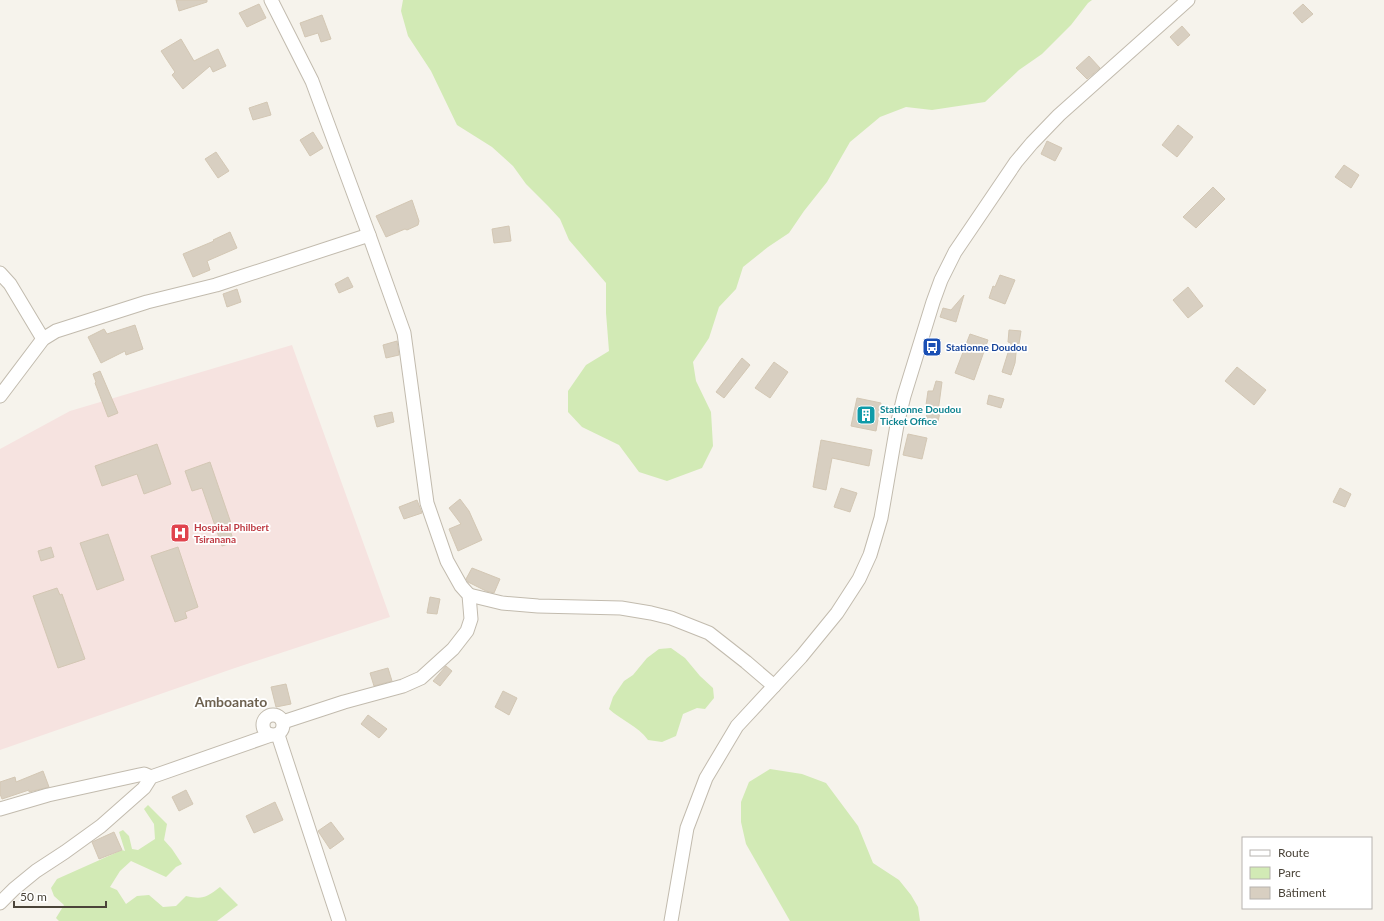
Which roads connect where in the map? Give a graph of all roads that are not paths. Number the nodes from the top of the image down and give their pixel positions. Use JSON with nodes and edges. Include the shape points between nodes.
{"nodes":[{"id":1,"x":271,"y":0,"type":"edge"},
{"id":2,"x":1188,"y":0,"type":"edge"},
{"id":3,"x":369,"y":235,"type":"junction"},
{"id":4,"x":0,"y":273,"type":"edge"},
{"id":5,"x":43,"y":338,"type":"junction"},
{"id":6,"x":0,"y":396,"type":"edge"},
{"id":7,"x":469,"y":595,"type":"junction"},
{"id":8,"x":774,"y":686,"type":"junction"},
{"id":9,"x":283,"y":722,"type":"junction"},
{"id":10,"x":275,"y":735,"type":"junction"},
{"id":11,"x":151,"y":776,"type":"junction"},
{"id":12,"x":0,"y":809,"type":"edge"},
{"id":13,"x":0,"y":903,"type":"edge"},
{"id":14,"x":339,"y":921,"type":"edge"},
{"id":15,"x":671,"y":921,"type":"edge"}],
"edges":[{"from":1,"to":3,"type":"street","via":[[312,81]]},
{"from":2,"to":8,"type":"street","via":[[1059,115],[1032,143],[1016,162],[956,252],[933,302],[904,396],[881,518],[870,555],[859,579],[837,613]]},
{"from":3,"to":5,"type":"street","via":[[216,285],[140,304],[56,331]]},
{"from":3,"to":7,"type":"street","via":[[404,333],[426,503],[447,561]]},
{"from":4,"to":5,"type":"street","via":[[10,284]]},
{"from":5,"to":6,"type":"street"},
{"from":7,"to":8,"type":"street","via":[[502,603],[621,608],[671,618],[709,633]]},
{"from":7,"to":9,"type":"street","via":[[471,618],[467,631],[453,649],[421,678],[403,686]]},
{"from":8,"to":15,"type":"street","via":[[738,726],[706,778],[687,828]]},
{"from":9,"to":10,"type":"street","via":[[283,729]]},
{"from":9,"to":10,"type":"street","via":[[279,716],[272,715],[266,718],[263,725],[265,732]]},
{"from":10,"to":11,"type":"street"},
{"from":10,"to":14,"type":"street"},
{"from":11,"to":12,"type":"street","via":[[144,774],[123,778]]},
{"from":11,"to":13,"type":"street","via":[[144,788],[101,826],[36,871]]}]}
